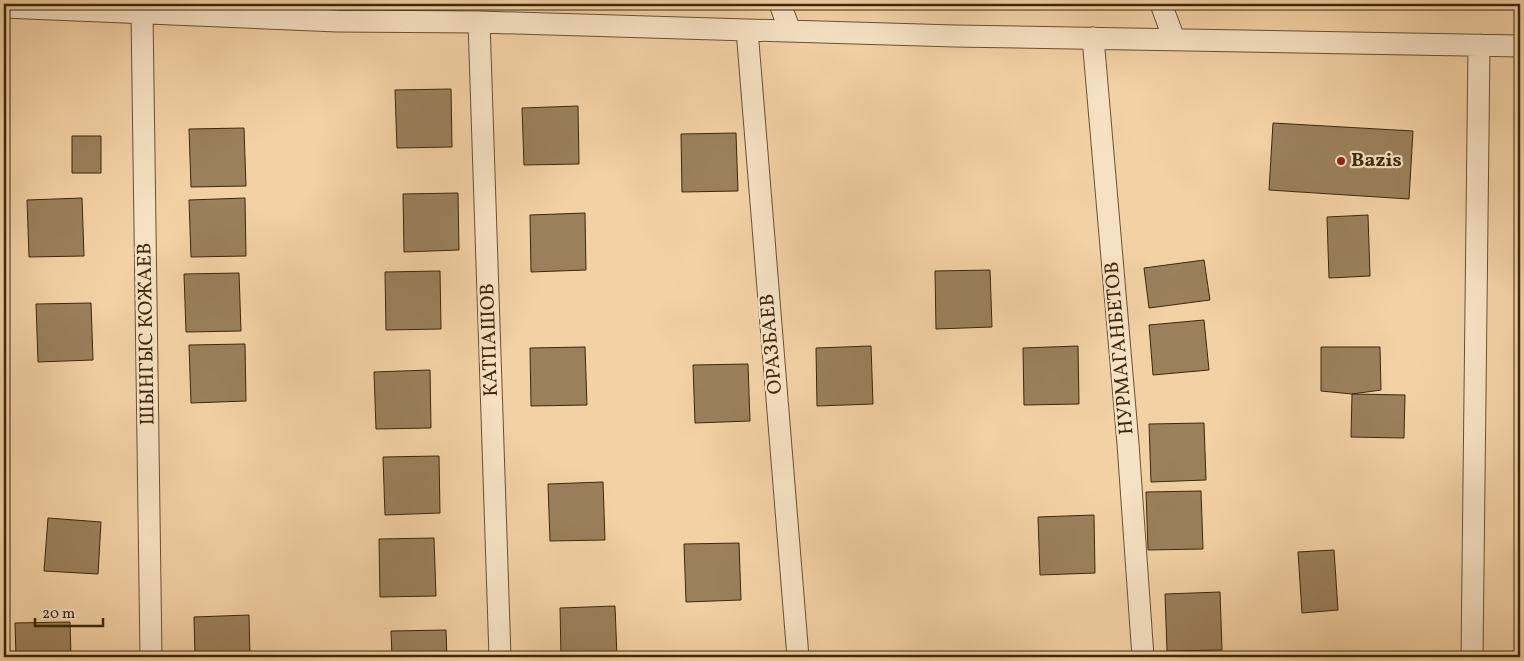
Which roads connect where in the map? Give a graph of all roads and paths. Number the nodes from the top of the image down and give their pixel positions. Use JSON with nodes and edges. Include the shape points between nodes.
{"nodes":[{"id":1,"x":780,"y":4,"type":"edge"},
{"id":2,"x":1161,"y":4,"type":"edge"},
{"id":3,"x":4,"y":7,"type":"edge"},
{"id":4,"x":142,"y":12,"type":"junction"},
{"id":5,"x":334,"y":12,"type":"edge"},
{"id":6,"x":479,"y":22,"type":"junction"},
{"id":7,"x":747,"y":30,"type":"junction"},
{"id":8,"x":790,"y":31,"type":"junction"},
{"id":9,"x":1093,"y":38,"type":"junction"},
{"id":10,"x":1174,"y":39,"type":"junction"},
{"id":11,"x":1479,"y":45,"type":"junction"},
{"id":12,"x":1520,"y":46,"type":"edge"},
{"id":13,"x":151,"y":657,"type":"edge"},
{"id":14,"x":500,"y":657,"type":"edge"},
{"id":15,"x":798,"y":657,"type":"edge"},
{"id":16,"x":1143,"y":657,"type":"edge"},
{"id":17,"x":1472,"y":657,"type":"edge"}],
"edges":[{"from":1,"to":8,"type":"street"},
{"from":2,"to":10,"type":"street"},
{"from":3,"to":4,"type":"street"},
{"from":4,"to":5,"type":"street"},
{"from":4,"to":13,"type":"street","name":"ШЫНГЫС КОЖАЕВ"},
{"from":5,"to":6,"type":"street"},
{"from":6,"to":7,"type":"street"},
{"from":6,"to":14,"type":"street","name":"КАТПАШОВ"},
{"from":7,"to":8,"type":"street"},
{"from":7,"to":15,"type":"street","name":"ОРАЗБАЕВ"},
{"from":8,"to":9,"type":"street"},
{"from":9,"to":10,"type":"street"},
{"from":9,"to":16,"type":"street","name":"НУРМАГАНБЕТОВ"},
{"from":10,"to":11,"type":"street"},
{"from":11,"to":12,"type":"street"},
{"from":11,"to":17,"type":"street"}]}
